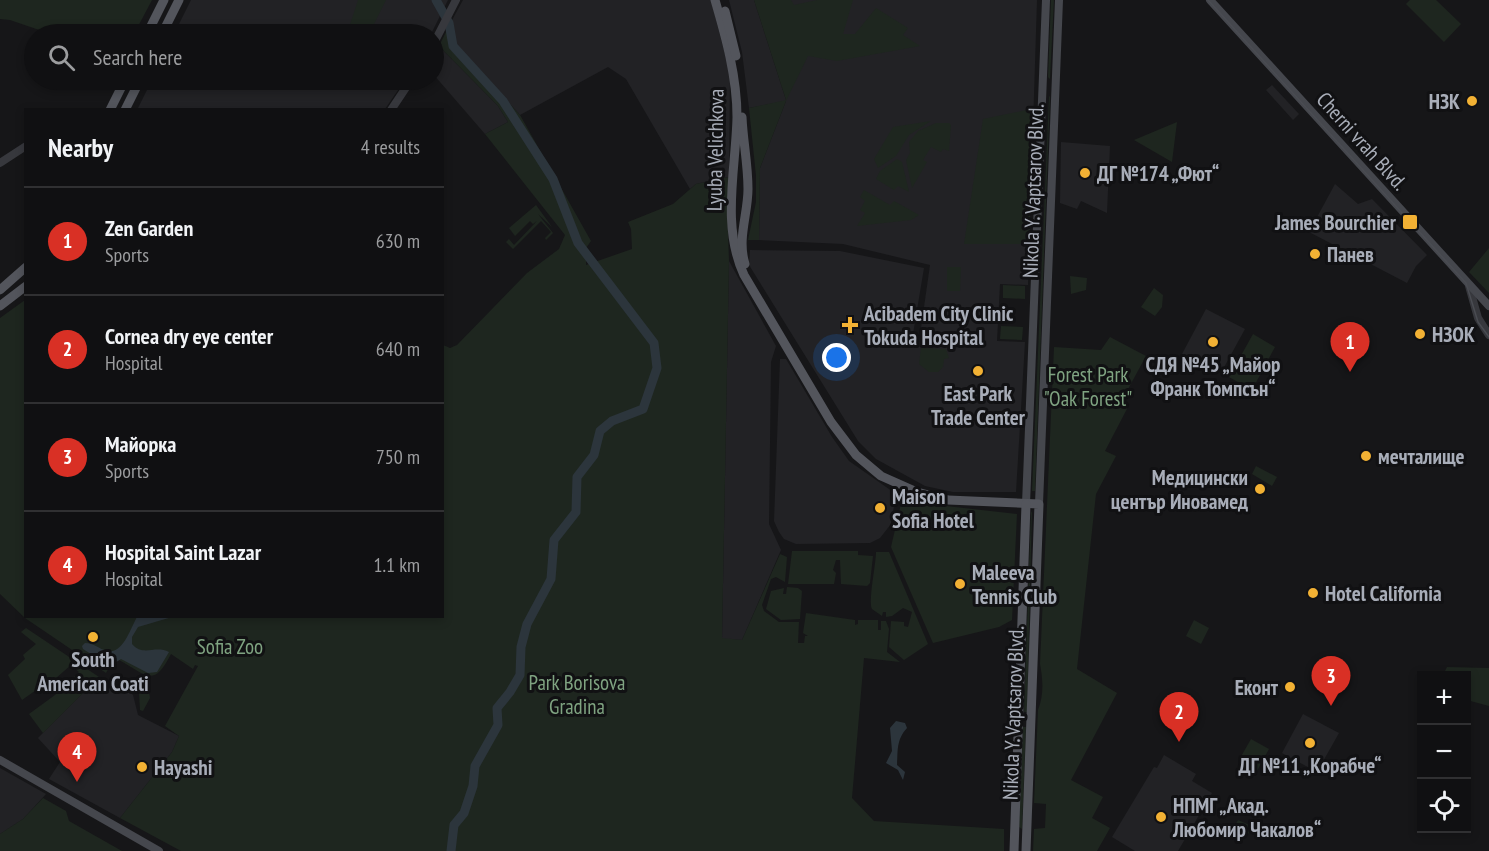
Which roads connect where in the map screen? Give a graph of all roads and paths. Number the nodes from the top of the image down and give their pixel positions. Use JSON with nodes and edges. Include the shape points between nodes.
{"nodes":[{"id":1,"x":164,"y":0,"type":"edge"},
{"id":2,"x":179,"y":0,"type":"edge"},
{"id":3,"x":456,"y":0,"type":"edge"},
{"id":4,"x":715,"y":0,"type":"edge"},
{"id":5,"x":722,"y":0,"type":"edge"},
{"id":6,"x":1046,"y":0,"type":"edge"},
{"id":7,"x":1059,"y":0,"type":"edge"},
{"id":8,"x":1210,"y":0,"type":"edge"},
{"id":9,"x":152,"y":24,"type":"edge"},
{"id":10,"x":167,"y":24,"type":"edge"},
{"id":11,"x":444,"y":24,"type":"edge"},
{"id":12,"x":1043,"y":88,"type":"junction"},
{"id":13,"x":1055,"y":88,"type":"junction"},
{"id":14,"x":119,"y":90,"type":"edge"},
{"id":15,"x":135,"y":90,"type":"edge"},
{"id":16,"x":404,"y":90,"type":"edge"},
{"id":17,"x":111,"y":108,"type":"edge"},
{"id":18,"x":126,"y":108,"type":"edge"},
{"id":19,"x":392,"y":108,"type":"edge"},
{"id":20,"x":24,"y":147,"type":"edge"},
{"id":21,"x":0,"y":163,"type":"edge"},
{"id":22,"x":733,"y":190,"type":"junction"},
{"id":23,"x":748,"y":190,"type":"junction"},
{"id":24,"x":732,"y":222,"type":"junction"},
{"id":25,"x":744,"y":223,"type":"junction"},
{"id":26,"x":24,"y":269,"type":"edge"},
{"id":27,"x":1468,"y":285,"type":"junction"},
{"id":28,"x":24,"y":288,"type":"edge"},
{"id":29,"x":0,"y":290,"type":"edge"},
{"id":30,"x":0,"y":306,"type":"edge"},
{"id":31,"x":1489,"y":306,"type":"edge"},
{"id":32,"x":1489,"y":335,"type":"edge"},
{"id":33,"x":895,"y":482,"type":"junction"},
{"id":34,"x":1026,"y":504,"type":"junction"},
{"id":35,"x":1039,"y":504,"type":"junction"},
{"id":36,"x":0,"y":760,"type":"edge"},
{"id":37,"x":159,"y":851,"type":"edge"},
{"id":38,"x":1014,"y":851,"type":"edge"},
{"id":39,"x":1026,"y":851,"type":"edge"}],
"edges":[{"from":1,"to":9,"type":"main road"},
{"from":2,"to":10,"type":"main road"},
{"from":3,"to":11,"type":"street"},
{"from":4,"to":22,"type":"main road","name":"Lyuba Velichkova","via":[[734,78],[737,117]]},
{"from":5,"to":23,"type":"main road","name":"Lyuba Velichkova","via":[[740,78]]},
{"from":6,"to":12,"type":"main road","name":"Nikola Y. Vaptsarov Blvd."},
{"from":7,"to":13,"type":"main road","name":"Nikola Y. Vaptsarov Blvd."},
{"from":8,"to":27,"type":"main road","name":"Cherni vrah Blvd."},
{"from":12,"to":13,"type":"main road"},
{"from":12,"to":34,"type":"main road","name":"Nikola Y. Vaptsarov Blvd."},
{"from":13,"to":35,"type":"main road","name":"Nikola Y. Vaptsarov Blvd."},
{"from":14,"to":17,"type":"main road"},
{"from":15,"to":18,"type":"main road"},
{"from":16,"to":19,"type":"street"},
{"from":20,"to":21,"type":"street"},
{"from":22,"to":23,"type":"main road","via":[[740,184]]},
{"from":22,"to":24,"type":"main road","name":"Lyuba Velichkova"},
{"from":23,"to":25,"type":"main road","name":"Lyuba Velichkova"},
{"from":24,"to":25,"type":"main road","via":[[737,228]]},
{"from":24,"to":33,"type":"main road","name":"Lyuba Velichkova","via":[[739,266],[840,435],[867,465]]},
{"from":25,"to":33,"type":"main road","name":"Lyuba Velichkova","via":[[741,244],[746,267],[843,432]]},
{"from":26,"to":29,"type":"main road"},
{"from":27,"to":31,"type":"main road","name":"Cherni vrah Blvd."},
{"from":27,"to":32,"type":"street","via":[[1479,322]]},
{"from":28,"to":30,"type":"main road"},
{"from":33,"to":34,"type":"main road","via":[[948,500]]},
{"from":34,"to":35,"type":"main road"},
{"from":34,"to":38,"type":"main road","name":"Nikola Y. Vaptsarov Blvd."},
{"from":35,"to":39,"type":"main road","name":"Nikola Y. Vaptsarov Blvd."},
{"from":36,"to":37,"type":"main road"}]}
